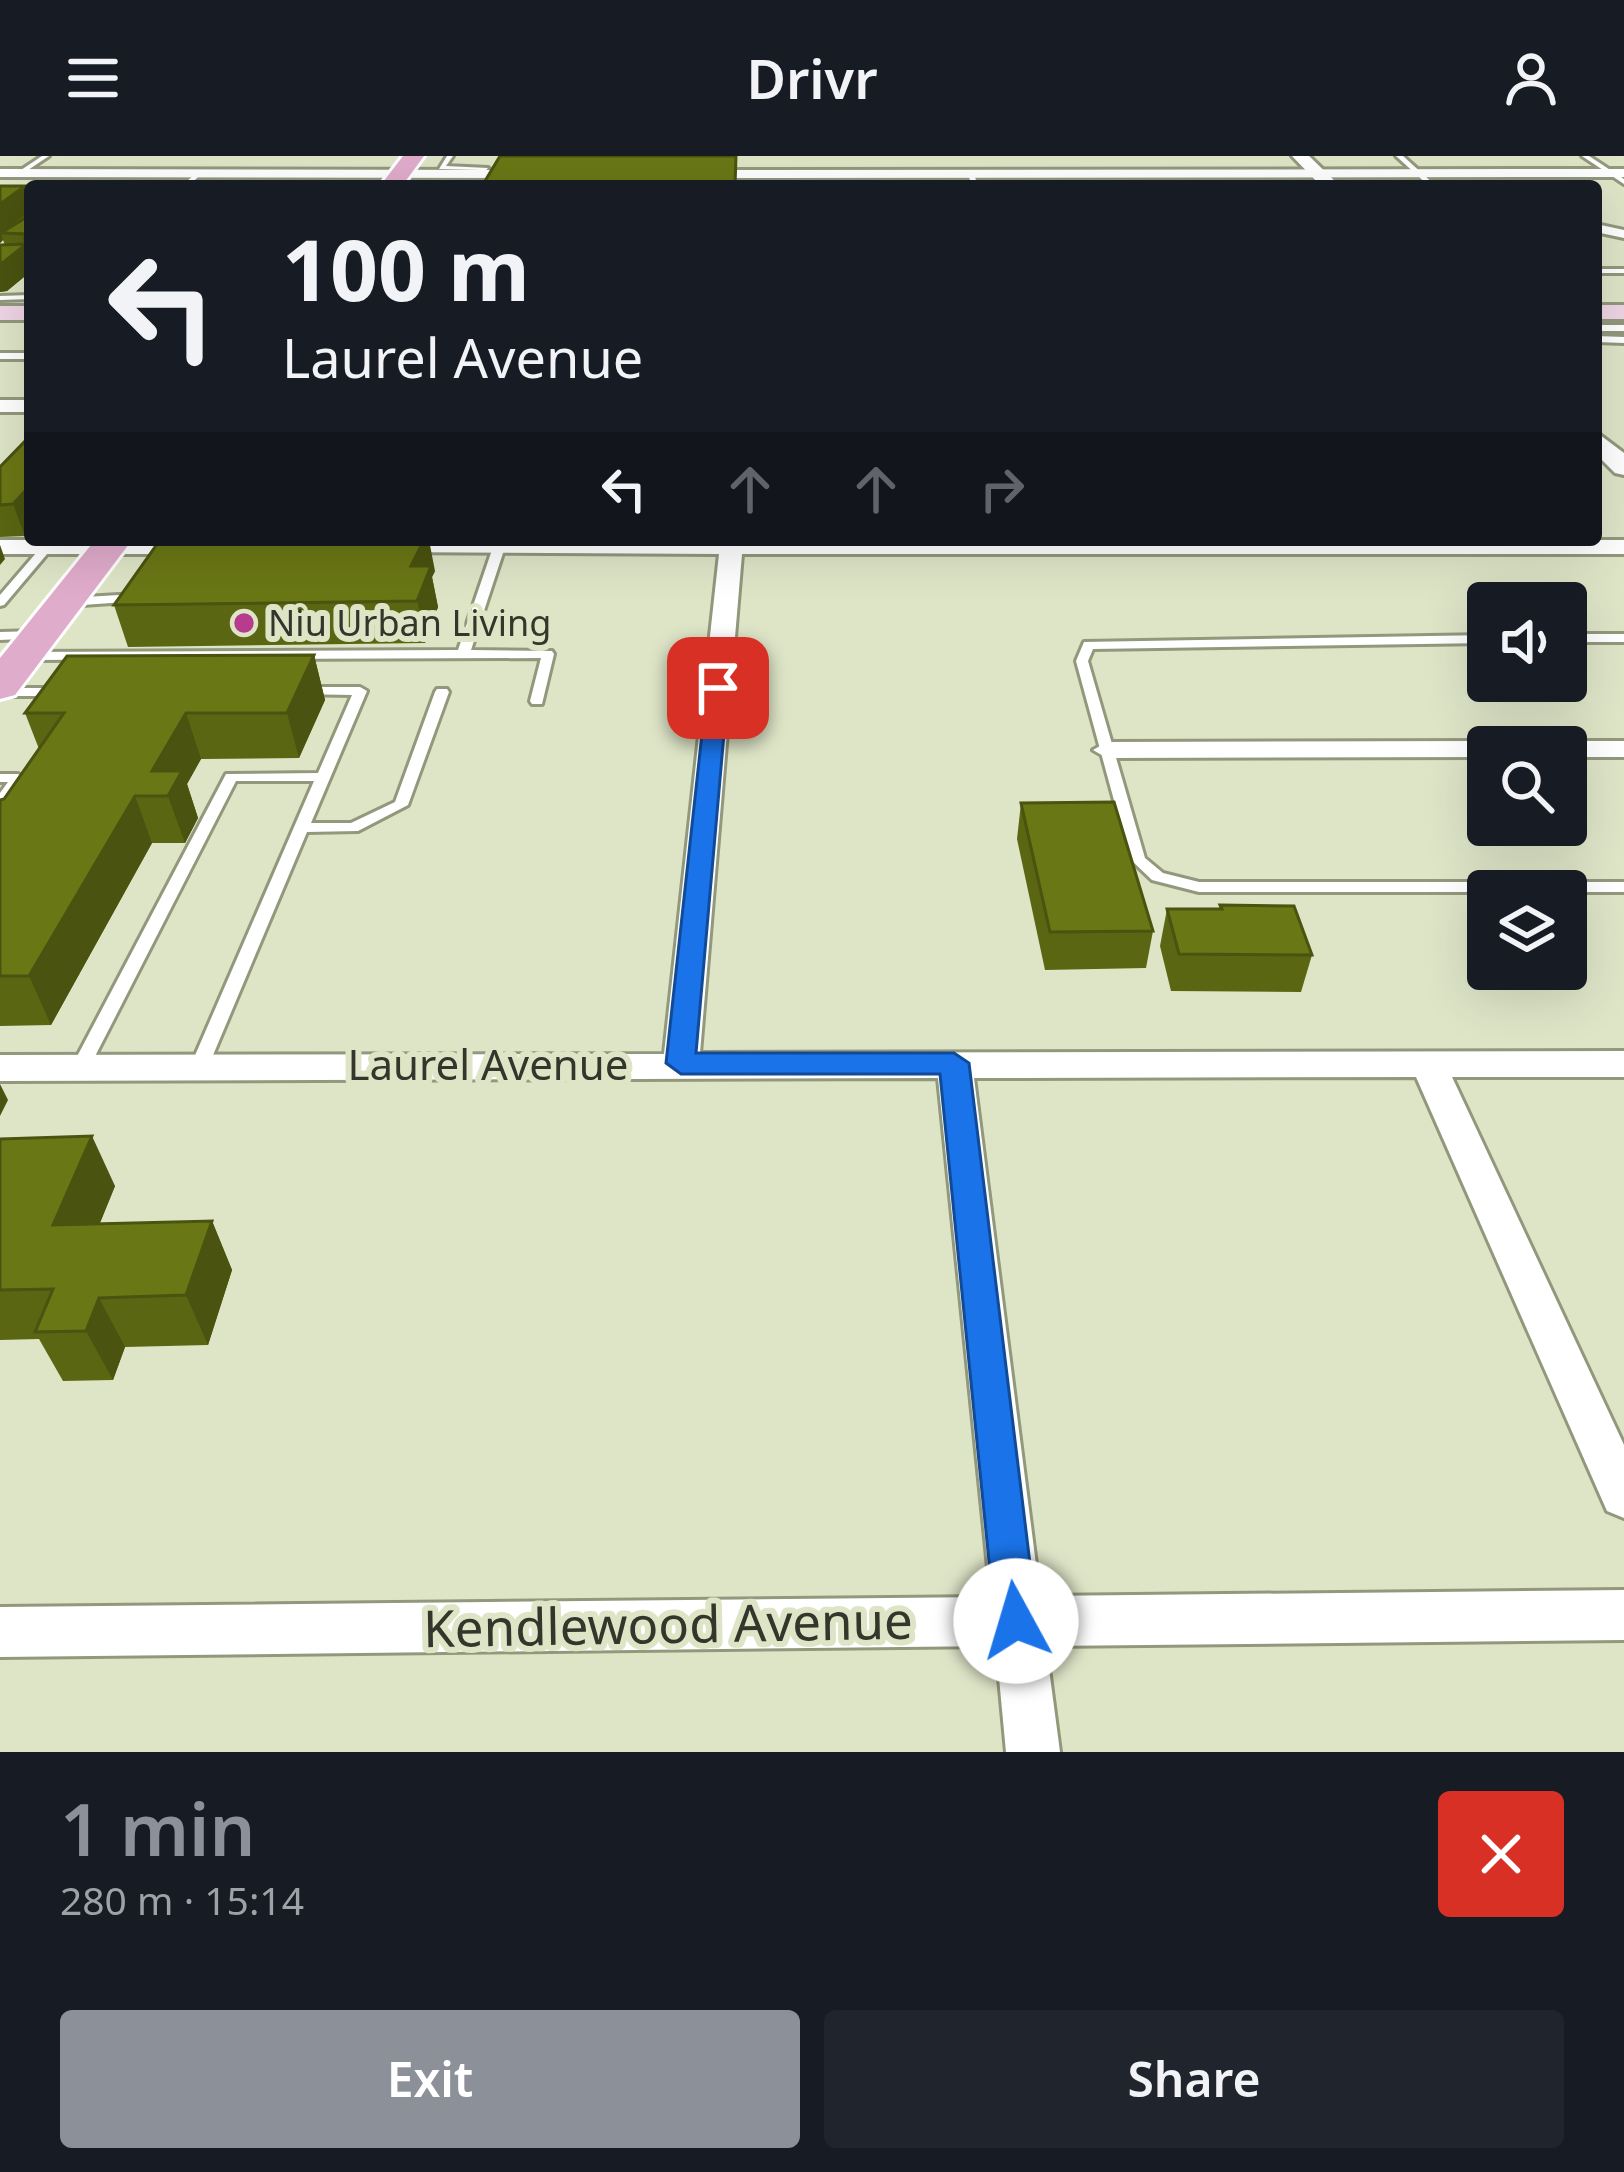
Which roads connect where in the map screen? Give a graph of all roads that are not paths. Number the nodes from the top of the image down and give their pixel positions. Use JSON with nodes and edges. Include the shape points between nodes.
{"nodes":[{"id":1,"x":46,"y":156,"type":"edge"},
{"id":2,"x":450,"y":156,"type":"edge"},
{"id":3,"x":506,"y":156,"type":"edge"},
{"id":4,"x":865,"y":156,"type":"edge"},
{"id":5,"x":1300,"y":156,"type":"edge"},
{"id":6,"x":1399,"y":156,"type":"edge"},
{"id":7,"x":1483,"y":156,"type":"edge"},
{"id":8,"x":1585,"y":156,"type":"edge"},
{"id":9,"x":402,"y":171,"type":"edge"},
{"id":10,"x":0,"y":172,"type":"edge"},
{"id":11,"x":20,"y":172,"type":"junction"},
{"id":12,"x":108,"y":172,"type":"junction"},
{"id":13,"x":201,"y":172,"type":"junction"},
{"id":14,"x":1418,"y":173,"type":"junction"},
{"id":15,"x":1506,"y":173,"type":"junction"},
{"id":16,"x":1617,"y":173,"type":"edge"},
{"id":17,"x":553,"y":174,"type":"edge"},
{"id":18,"x":688,"y":174,"type":"edge"},
{"id":19,"x":441,"y":176,"type":"edge"},
{"id":20,"x":487,"y":178,"type":"edge"},
{"id":21,"x":98,"y":180,"type":"edge"},
{"id":22,"x":191,"y":180,"type":"edge"},
{"id":23,"x":869,"y":180,"type":"edge"},
{"id":24,"x":973,"y":180,"type":"edge"},
{"id":25,"x":1091,"y":180,"type":"edge"},
{"id":26,"x":1324,"y":180,"type":"edge"},
{"id":27,"x":1426,"y":180,"type":"edge"},
{"id":28,"x":1517,"y":180,"type":"edge"},
{"id":29,"x":1624,"y":182,"type":"edge"},
{"id":30,"x":0,"y":298,"type":"edge"},
{"id":31,"x":15,"y":308,"type":"edge"},
{"id":32,"x":63,"y":546,"type":"edge"},
{"id":33,"x":110,"y":546,"type":"edge"},
{"id":34,"x":124,"y":546,"type":"edge"},
{"id":35,"x":768,"y":546,"type":"edge"},
{"id":36,"x":1482,"y":546,"type":"edge"},
{"id":37,"x":0,"y":547,"type":"edge"},
{"id":38,"x":47,"y":547,"type":"junction"},
{"id":39,"x":219,"y":547,"type":"edge"},
{"id":40,"x":359,"y":547,"type":"edge"},
{"id":41,"x":499,"y":547,"type":"junction"},
{"id":42,"x":731,"y":547,"type":"junction"},
{"id":43,"x":1624,"y":547,"type":"edge"},
{"id":44,"x":146,"y":584,"type":"edge"},
{"id":45,"x":0,"y":602,"type":"edge"},
{"id":46,"x":67,"y":602,"type":"junction"},
{"id":47,"x":1587,"y":638,"type":"edge"},
{"id":48,"x":1624,"y":638,"type":"edge"},
{"id":49,"x":1467,"y":639,"type":"edge"},
{"id":50,"x":463,"y":654,"type":"junction"},
{"id":51,"x":13,"y":661,"type":"edge"},
{"id":52,"x":288,"y":691,"type":"edge"},
{"id":53,"x":72,"y":692,"type":"edge"},
{"id":54,"x":442,"y":692,"type":"dead end"},
{"id":55,"x":537,"y":701,"type":"dead end"},
{"id":56,"x":1467,"y":749,"type":"edge"},
{"id":57,"x":1587,"y":749,"type":"edge"},
{"id":58,"x":1624,"y":749,"type":"edge"},
{"id":59,"x":1107,"y":750,"type":"junction"},
{"id":60,"x":323,"y":777,"type":"junction"},
{"id":61,"x":0,"y":778,"type":"edge"},
{"id":62,"x":0,"y":802,"type":"edge"},
{"id":63,"x":302,"y":827,"type":"junction"},
{"id":64,"x":1624,"y":887,"type":"edge"},
{"id":65,"x":681,"y":1063,"type":"junction"},
{"id":66,"x":954,"y":1063,"type":"junction"},
{"id":67,"x":1624,"y":1064,"type":"edge"},
{"id":68,"x":1429,"y":1066,"type":"junction"},
{"id":69,"x":199,"y":1067,"type":"junction"},
{"id":70,"x":0,"y":1068,"type":"edge"},
{"id":71,"x":80,"y":1068,"type":"junction"},
{"id":72,"x":1624,"y":1496,"type":"edge"},
{"id":73,"x":1624,"y":1615,"type":"edge"},
{"id":74,"x":1016,"y":1621,"type":"junction"},
{"id":75,"x":0,"y":1632,"type":"edge"},
{"id":76,"x":1033,"y":1752,"type":"edge"}],
"edges":[{"from":1,"to":11,"type":"lane"},
{"from":2,"to":19,"type":"lane"},
{"from":3,"to":20,"type":"lane"},
{"from":4,"to":23,"type":"street"},
{"from":5,"to":26,"type":"street"},
{"from":6,"to":14,"type":"lane"},
{"from":7,"to":15,"type":"street"},
{"from":8,"to":16,"type":"lane"},
{"from":9,"to":13,"type":"street"},
{"from":9,"to":19,"type":"street"},
{"from":10,"to":11,"type":"street"},
{"from":11,"to":12,"type":"street"},
{"from":12,"to":13,"type":"street"},
{"from":12,"to":21,"type":"street"},
{"from":13,"to":22,"type":"lane"},
{"from":14,"to":15,"type":"street"},
{"from":14,"to":26,"type":"street"},
{"from":14,"to":27,"type":"lane"},
{"from":15,"to":16,"type":"street"},
{"from":15,"to":28,"type":"street"},
{"from":16,"to":29,"type":"lane"},
{"from":17,"to":20,"type":"street"},
{"from":18,"to":23,"type":"street"},
{"from":19,"to":20,"type":"street"},
{"from":23,"to":24,"type":"street"},
{"from":24,"to":25,"type":"street"},
{"from":25,"to":26,"type":"street"},
{"from":30,"to":31,"type":"lane"},
{"from":32,"to":38,"type":"street"},
{"from":33,"to":46,"type":"main road"},
{"from":34,"to":39,"type":"street","via":[[166,556]]},
{"from":35,"to":42,"type":"street"},
{"from":36,"to":43,"type":"street"},
{"from":37,"to":38,"type":"street"},
{"from":38,"to":45,"type":"lane"},
{"from":40,"to":41,"type":"street"},
{"from":41,"to":42,"type":"street"},
{"from":41,"to":50,"type":"lane"},
{"from":42,"to":65,"type":"street"},
{"from":44,"to":46,"type":"lane","via":[[134,602]]},
{"from":46,"to":51,"type":"main road"},
{"from":47,"to":48,"type":"lane"},
{"from":49,"to":59,"type":"lane","via":[[1096,641],[1082,661]]},
{"from":50,"to":51,"type":"lane"},
{"from":50,"to":55,"type":"lane","via":[[548,654]]},
{"from":51,"to":53,"type":"lane"},
{"from":52,"to":60,"type":"lane","via":[[359,691]]},
{"from":54,"to":63,"type":"lane","via":[[401,805],[353,828]]},
{"from":56,"to":59,"type":"street"},
{"from":57,"to":58,"type":"street"},
{"from":59,"to":64,"type":"lane","via":[[1138,859],[1168,883]]},
{"from":60,"to":63,"type":"lane"},
{"from":60,"to":71,"type":"lane","via":[[231,777]]},
{"from":61,"to":62,"type":"lane","via":[[18,778]]},
{"from":63,"to":69,"type":"lane"},
{"from":65,"to":66,"type":"street","name":"Laurel Avenue"},
{"from":65,"to":69,"type":"street","name":"Laurel Avenue"},
{"from":66,"to":68,"type":"street","name":"Laurel Avenue"},
{"from":66,"to":74,"type":"street"},
{"from":67,"to":68,"type":"street","name":"Laurel Avenue"},
{"from":68,"to":72,"type":"street"},
{"from":69,"to":71,"type":"street","name":"Laurel Avenue"},
{"from":70,"to":71,"type":"street","name":"Laurel Avenue"},
{"from":73,"to":74,"type":"street","name":"Kendlewood Avenue"},
{"from":74,"to":75,"type":"street","name":"Kendlewood Avenue"},
{"from":74,"to":76,"type":"street"}]}
